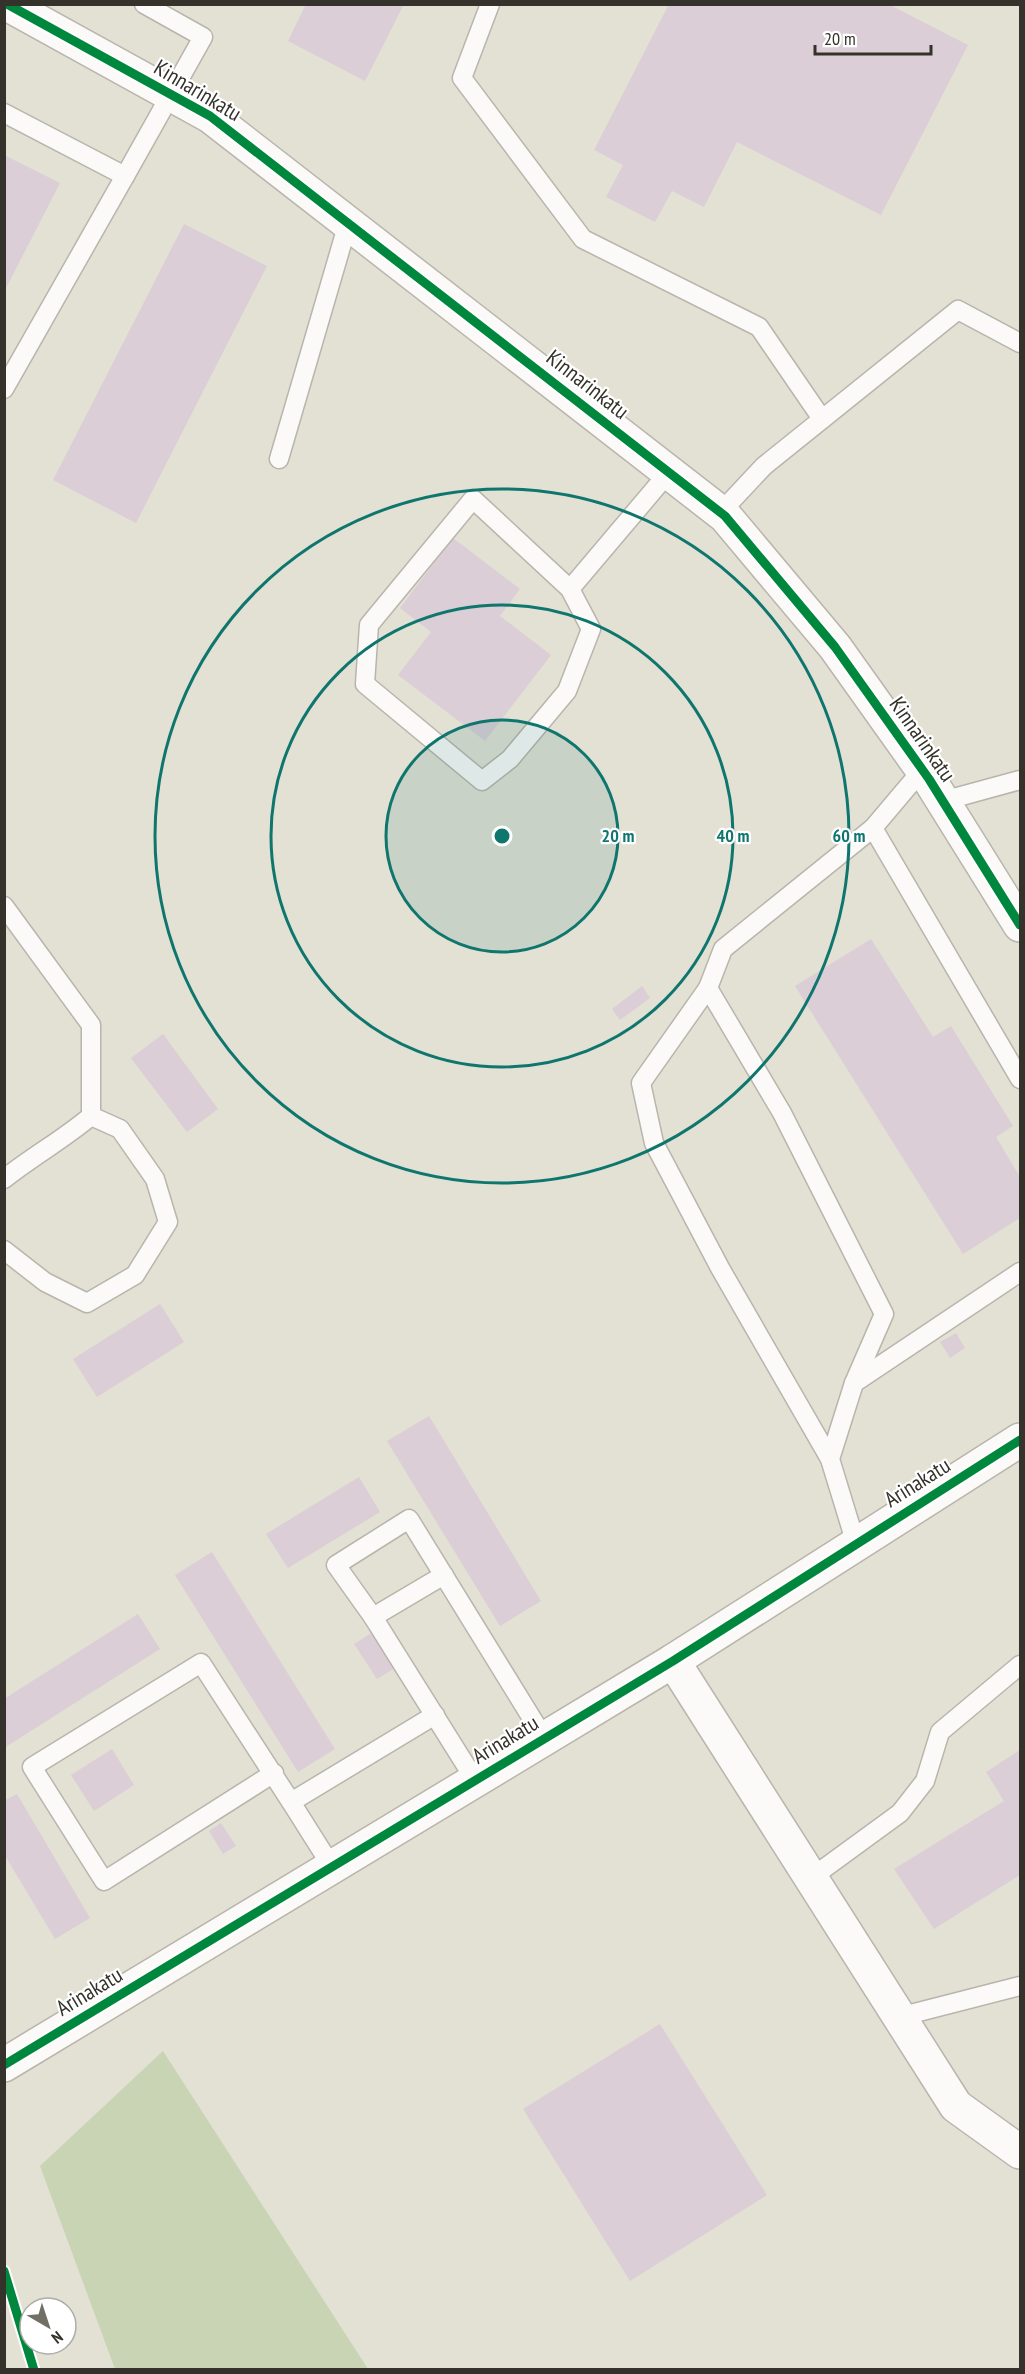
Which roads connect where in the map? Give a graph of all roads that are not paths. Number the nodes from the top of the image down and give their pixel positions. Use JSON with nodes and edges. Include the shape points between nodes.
{"nodes":[{"id":1,"x":7,"y":4,"type":"edge"},
{"id":2,"x":144,"y":4,"type":"edge"},
{"id":3,"x":490,"y":4,"type":"edge"},
{"id":4,"x":171,"y":95,"type":"junction"},
{"id":5,"x":4,"y":113,"type":"edge"},
{"id":6,"x":125,"y":176,"type":"junction"},
{"id":7,"x":348,"y":223,"type":"junction"},
{"id":8,"x":1020,"y":343,"type":"edge"},
{"id":9,"x":4,"y":389,"type":"edge"},
{"id":10,"x":822,"y":420,"type":"junction"},
{"id":11,"x":279,"y":459,"type":"dead end"},
{"id":12,"x":669,"y":472,"type":"junction"},
{"id":13,"x":720,"y":513,"type":"junction"},
{"id":14,"x":570,"y":589,"type":"junction"},
{"id":15,"x":922,"y":770,"type":"junction"},
{"id":16,"x":1020,"y":780,"type":"edge"},
{"id":17,"x":943,"y":801,"type":"junction"},
{"id":18,"x":873,"y":828,"type":"junction"},
{"id":19,"x":4,"y":906,"type":"edge"},
{"id":20,"x":1020,"y":925,"type":"edge"},
{"id":21,"x":708,"y":988,"type":"junction"},
{"id":22,"x":1020,"y":1079,"type":"edge"},
{"id":23,"x":91,"y":1116,"type":"junction"},
{"id":24,"x":4,"y":1179,"type":"edge"},
{"id":25,"x":4,"y":1250,"type":"edge"},
{"id":26,"x":1020,"y":1272,"type":"edge"},
{"id":27,"x":854,"y":1383,"type":"junction"},
{"id":28,"x":1020,"y":1440,"type":"edge"},
{"id":29,"x":830,"y":1459,"type":"junction"},
{"id":30,"x":856,"y":1544,"type":"junction"},
{"id":31,"x":444,"y":1575,"type":"junction"},
{"id":32,"x":373,"y":1617,"type":"junction"},
{"id":33,"x":673,"y":1661,"type":"junction"},
{"id":34,"x":1020,"y":1665,"type":"edge"},
{"id":35,"x":435,"y":1715,"type":"junction"},
{"id":36,"x":544,"y":1738,"type":"junction"},
{"id":37,"x":274,"y":1773,"type":"junction"},
{"id":38,"x":475,"y":1780,"type":"junction"},
{"id":39,"x":291,"y":1802,"type":"junction"},
{"id":40,"x":332,"y":1867,"type":"junction"},
{"id":41,"x":811,"y":1878,"type":"junction"},
{"id":42,"x":1020,"y":1986,"type":"edge"},
{"id":43,"x":899,"y":2017,"type":"junction"},
{"id":44,"x":4,"y":2065,"type":"edge"},
{"id":45,"x":1020,"y":2152,"type":"edge"}],
"edges":[{"from":1,"to":4,"type":"street","name":"Kinnarinkatu"},
{"from":2,"to":4,"type":"lane","via":[[203,37]]},
{"from":3,"to":10,"type":"lane","via":[[462,78],[583,240],[759,327]]},
{"from":4,"to":6,"type":"lane"},
{"from":4,"to":7,"type":"street","name":"Kinnarinkatu","via":[[210,116]]},
{"from":5,"to":6,"type":"lane"},
{"from":6,"to":9,"type":"lane"},
{"from":7,"to":11,"type":"lane"},
{"from":7,"to":12,"type":"street","name":"Kinnarinkatu"},
{"from":8,"to":10,"type":"lane","via":[[958,310]]},
{"from":10,"to":13,"type":"lane","via":[[764,466]]},
{"from":12,"to":13,"type":"street","name":"Kinnarinkatu"},
{"from":12,"to":14,"type":"lane"},
{"from":13,"to":15,"type":"street","name":"Kinnarinkatu","via":[[836,647]]},
{"from":14,"to":14,"type":"lane","via":[[591,629],[567,691],[510,759],[482,781],[365,684],[369,626],[473,498]]},
{"from":15,"to":17,"type":"street","name":"Kinnarinkatu"},
{"from":15,"to":18,"type":"lane"},
{"from":16,"to":17,"type":"lane"},
{"from":17,"to":20,"type":"street","name":"Kinnarinkatu"},
{"from":18,"to":21,"type":"lane","via":[[723,949]]},
{"from":18,"to":22,"type":"lane"},
{"from":19,"to":23,"type":"lane","via":[[91,1025]]},
{"from":21,"to":27,"type":"lane","via":[[782,1113],[884,1314]]},
{"from":21,"to":29,"type":"lane","via":[[641,1083],[654,1143],[720,1268]]},
{"from":23,"to":24,"type":"lane"},
{"from":23,"to":25,"type":"lane","via":[[120,1129],[155,1179],[168,1222],[135,1275],[87,1304],[45,1282]]},
{"from":26,"to":27,"type":"lane"},
{"from":27,"to":29,"type":"lane"},
{"from":28,"to":30,"type":"street","name":"Arinakatu"},
{"from":29,"to":30,"type":"lane"},
{"from":30,"to":33,"type":"street","name":"Arinakatu"},
{"from":31,"to":32,"type":"lane"},
{"from":31,"to":32,"type":"lane","via":[[409,1519],[336,1565]]},
{"from":31,"to":36,"type":"lane"},
{"from":32,"to":35,"type":"lane"},
{"from":33,"to":36,"type":"street","name":"Arinakatu"},
{"from":33,"to":41,"type":"street"},
{"from":34,"to":41,"type":"lane","via":[[940,1732],[925,1781],[900,1813]]},
{"from":35,"to":38,"type":"lane"},
{"from":35,"to":39,"type":"lane"},
{"from":36,"to":38,"type":"street","name":"Arinakatu"},
{"from":37,"to":37,"type":"lane","via":[[201,1663],[32,1767],[104,1881]]},
{"from":37,"to":39,"type":"lane"},
{"from":38,"to":40,"type":"street","name":"Arinakatu"},
{"from":39,"to":40,"type":"lane"},
{"from":40,"to":44,"type":"street","name":"Arinakatu"},
{"from":41,"to":43,"type":"street"},
{"from":42,"to":43,"type":"lane"},
{"from":43,"to":45,"type":"street","via":[[956,2106]]}]}
